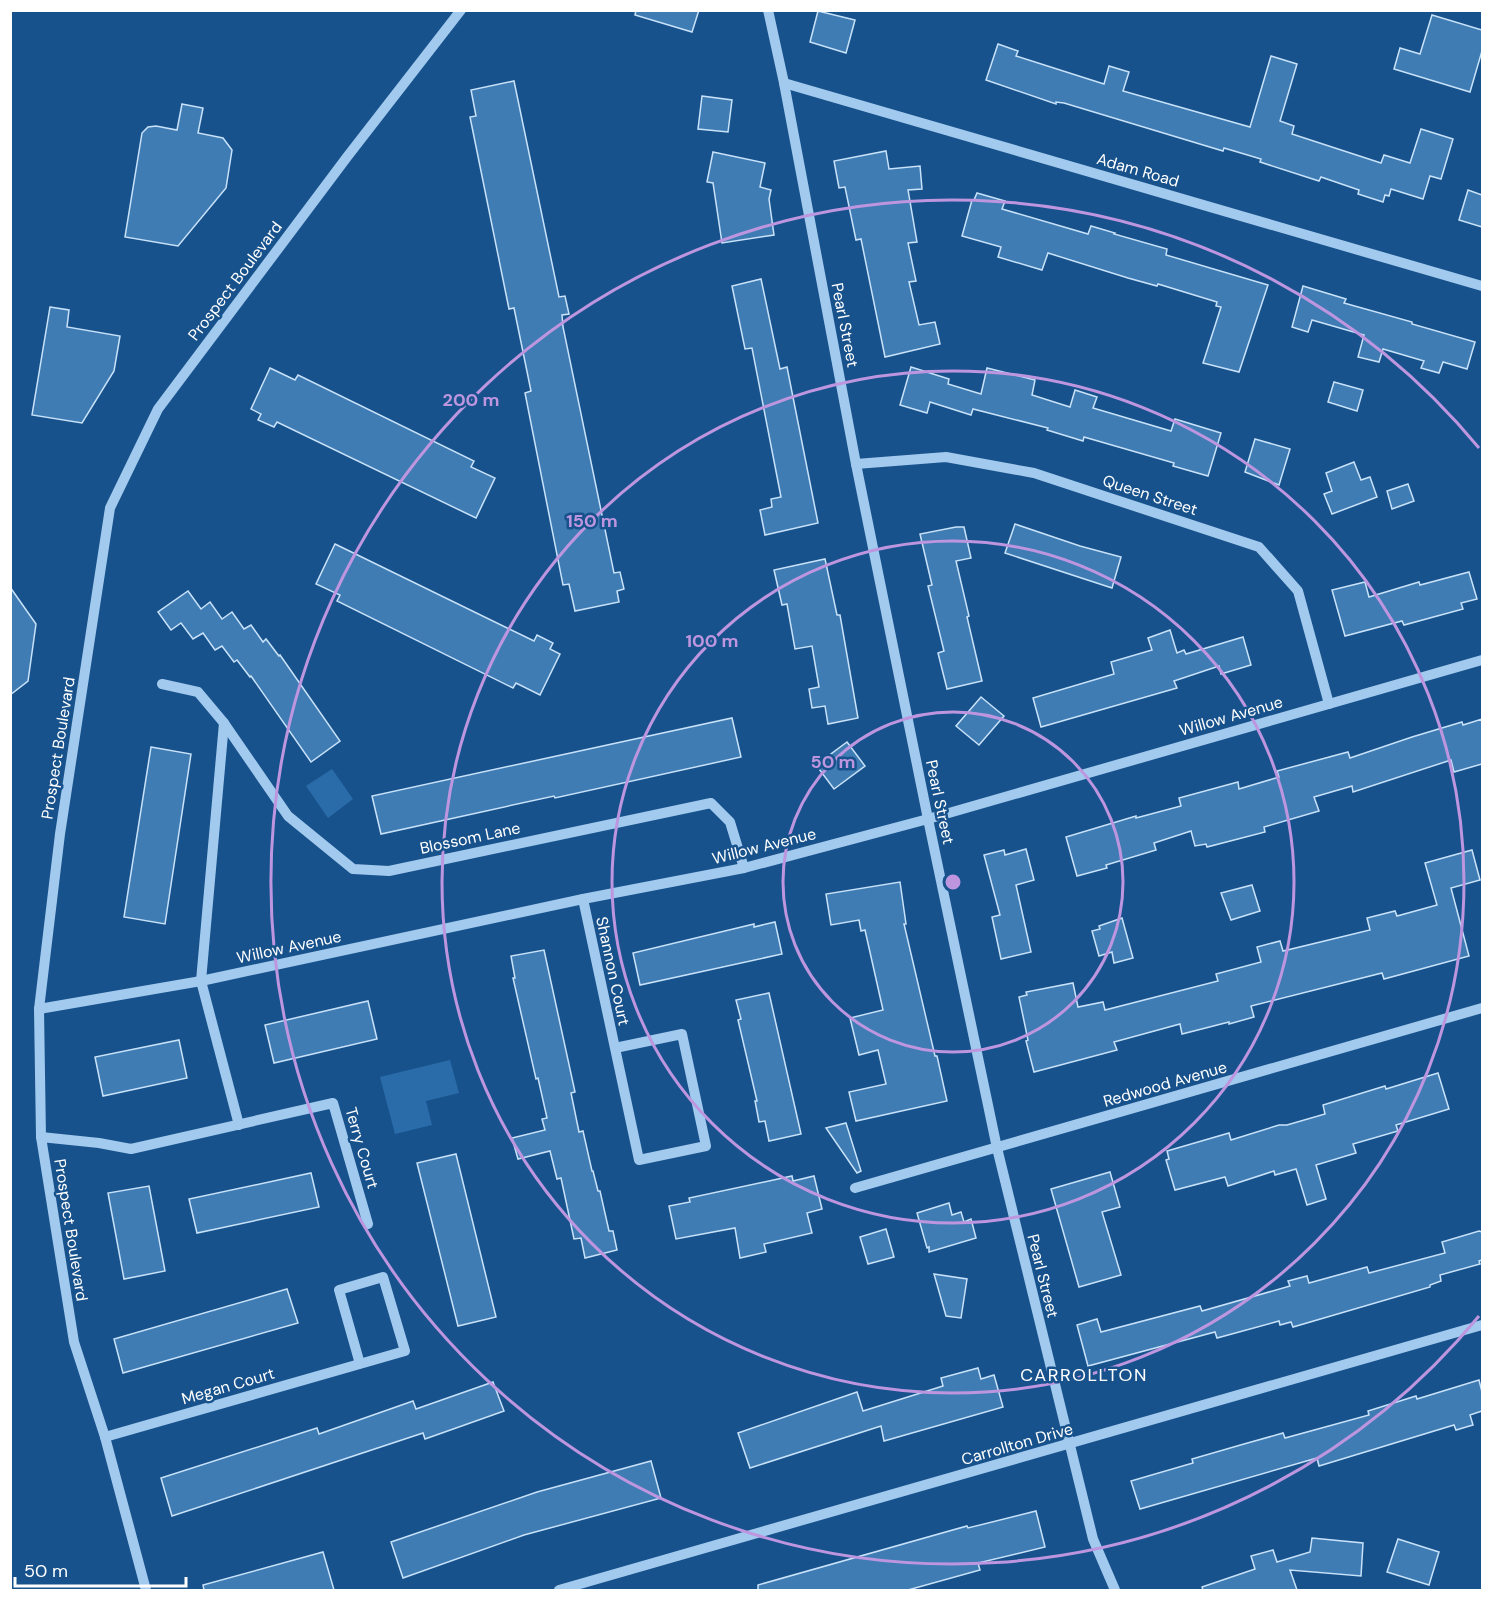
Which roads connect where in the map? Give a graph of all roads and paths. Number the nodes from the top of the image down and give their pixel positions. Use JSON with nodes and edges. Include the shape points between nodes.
{"nodes":[{"id":1,"x":461,"y":10,"type":"edge"},
{"id":2,"x":768,"y":10,"type":"edge"},
{"id":3,"x":784,"y":83,"type":"junction"},
{"id":4,"x":1482,"y":286,"type":"edge"},
{"id":5,"x":856,"y":464,"type":"junction"},
{"id":6,"x":1482,"y":660,"type":"edge"},
{"id":7,"x":162,"y":684,"type":"dead end"},
{"id":8,"x":1329,"y":704,"type":"junction"},
{"id":9,"x":224,"y":723,"type":"junction"},
{"id":10,"x":928,"y":819,"type":"junction"},
{"id":11,"x":744,"y":868,"type":"junction"},
{"id":12,"x":583,"y":899,"type":"junction"},
{"id":13,"x":201,"y":981,"type":"junction"},
{"id":14,"x":1482,"y":1008,"type":"edge"},
{"id":15,"x":39,"y":1009,"type":"junction"},
{"id":16,"x":615,"y":1048,"type":"junction"},
{"id":17,"x":239,"y":1125,"type":"junction"},
{"id":18,"x":41,"y":1137,"type":"junction"},
{"id":19,"x":997,"y":1148,"type":"junction"},
{"id":20,"x":855,"y":1188,"type":"dead end"},
{"id":21,"x":368,"y":1224,"type":"dead end"},
{"id":22,"x":1482,"y":1325,"type":"edge"},
{"id":23,"x":360,"y":1364,"type":"junction"},
{"id":24,"x":105,"y":1437,"type":"junction"},
{"id":25,"x":1069,"y":1445,"type":"junction"},
{"id":26,"x":146,"y":1590,"type":"edge"},
{"id":27,"x":559,"y":1590,"type":"edge"},
{"id":28,"x":1115,"y":1590,"type":"edge"}],
"edges":[{"from":1,"to":15,"type":"street","name":"Prospect Boulevard","via":[[158,409],[110,508],[60,834]]},
{"from":2,"to":3,"type":"street","name":"Pearl Street"},
{"from":3,"to":4,"type":"street","name":"Adam Road"},
{"from":3,"to":5,"type":"street","name":"Pearl Street"},
{"from":5,"to":8,"type":"street","name":"Queen Street","via":[[946,458],[1034,473],[1259,547],[1298,591]]},
{"from":5,"to":10,"type":"street","name":"Pearl Street"},
{"from":6,"to":8,"type":"street","name":"Willow Avenue"},
{"from":7,"to":9,"type":"street","name":"Blossom Lane","via":[[198,692]]},
{"from":8,"to":10,"type":"street","name":"Willow Avenue"},
{"from":9,"to":11,"type":"street","name":"Blossom Lane","via":[[288,816],[353,869],[389,871],[711,803],[730,822]]},
{"from":9,"to":13,"type":"street"},
{"from":10,"to":11,"type":"street","name":"Willow Avenue"},
{"from":10,"to":19,"type":"street","name":"Pearl Street"},
{"from":11,"to":12,"type":"street","name":"Willow Avenue"},
{"from":12,"to":13,"type":"street","name":"Willow Avenue"},
{"from":12,"to":16,"type":"street","name":"Shannon Court"},
{"from":13,"to":15,"type":"street","name":"Willow Avenue"},
{"from":13,"to":17,"type":"street"},
{"from":14,"to":19,"type":"street","name":"Redwood Avenue"},
{"from":15,"to":18,"type":"street","name":"Prospect Boulevard"},
{"from":16,"to":16,"type":"street","name":"Shannon Court","via":[[639,1160],[706,1146],[682,1034]]},
{"from":17,"to":18,"type":"street","name":"Terry Court","via":[[131,1149]]},
{"from":17,"to":21,"type":"street","name":"Terry Court","via":[[333,1103]]},
{"from":18,"to":24,"type":"street","name":"Prospect Boulevard","via":[[74,1342]]},
{"from":19,"to":20,"type":"street","name":"Redwood Avenue"},
{"from":19,"to":25,"type":"street","name":"Pearl Street"},
{"from":22,"to":25,"type":"street","name":"Carrollton Drive"},
{"from":23,"to":23,"type":"street","name":"Megan Court","via":[[405,1351],[383,1277],[339,1290]]},
{"from":23,"to":24,"type":"street","name":"Megan Court"},
{"from":24,"to":26,"type":"street","name":"Prospect Boulevard"},
{"from":25,"to":27,"type":"street","name":"Carrollton Drive"},
{"from":25,"to":28,"type":"street","name":"Pearl Street","via":[[1093,1539]]}]}
